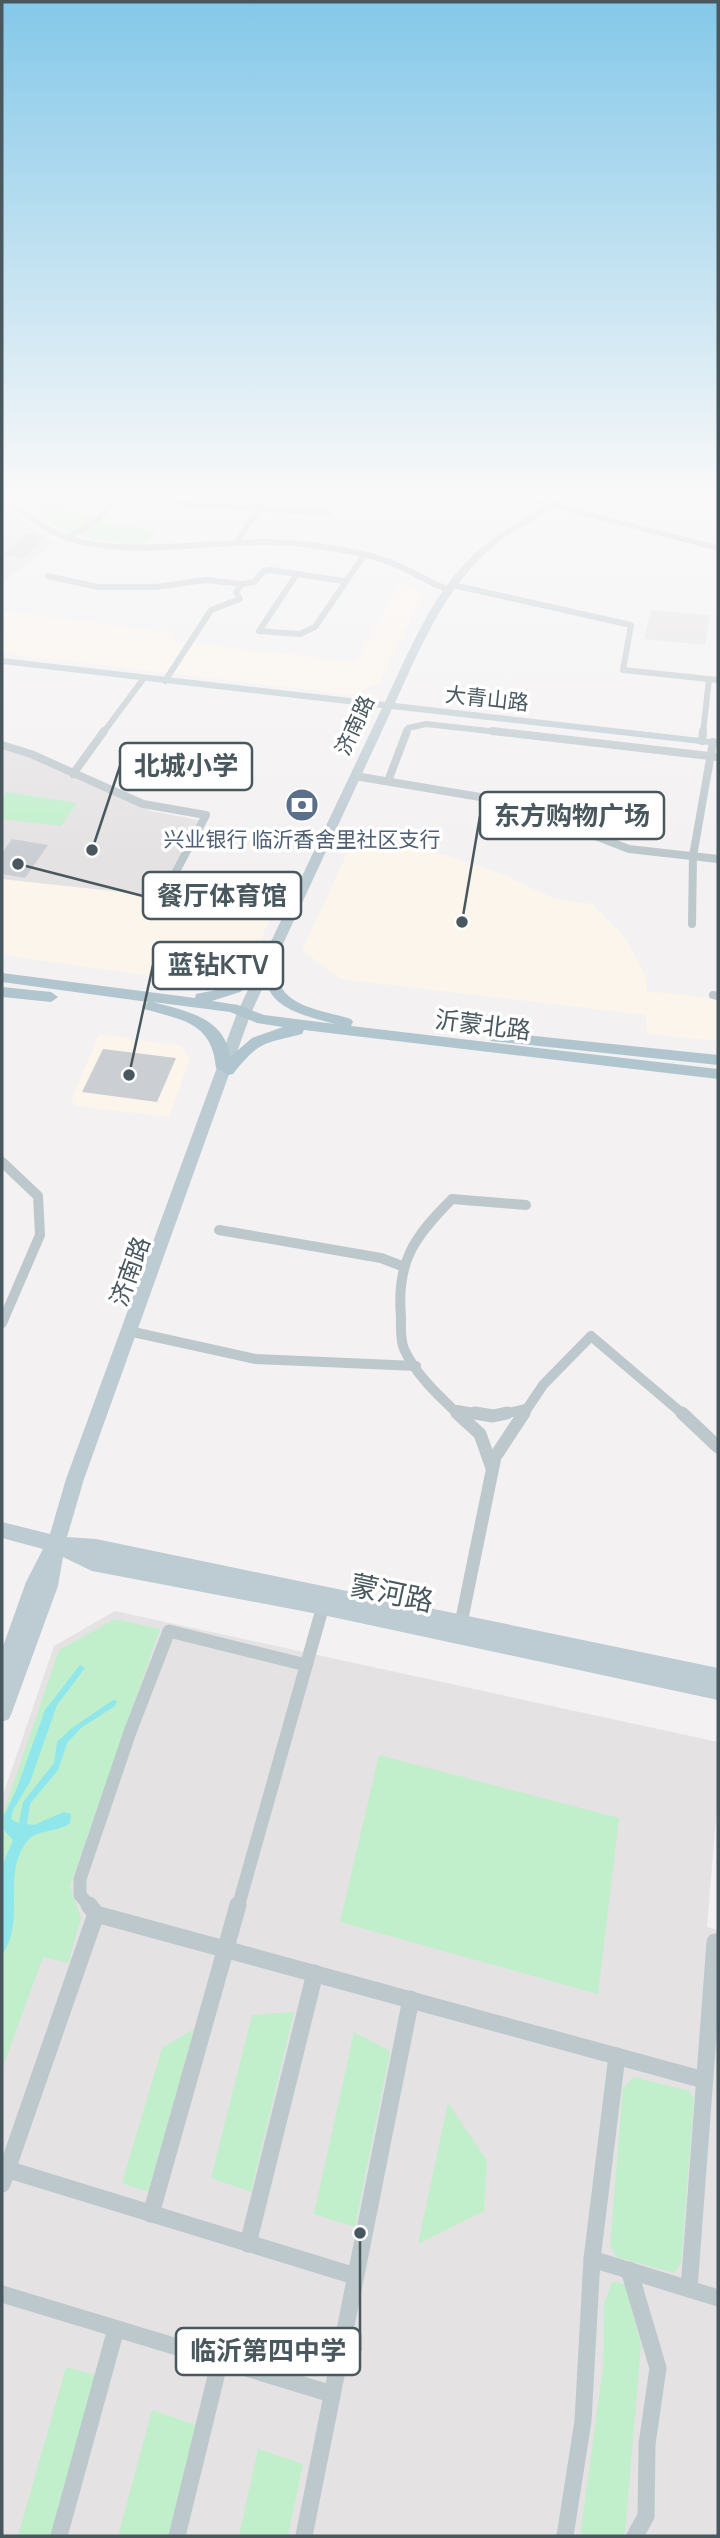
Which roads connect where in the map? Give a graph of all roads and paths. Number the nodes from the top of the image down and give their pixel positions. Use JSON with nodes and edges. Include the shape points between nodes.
{"nodes":[{"id":1,"x":206,"y":618,"type":"edge"},
{"id":2,"x":267,"y":618,"type":"edge"},
{"id":3,"x":320,"y":618,"type":"edge"},
{"id":4,"x":432,"y":618,"type":"edge"},
{"id":5,"x":599,"y":618,"type":"edge"},
{"id":6,"x":2,"y":662,"type":"edge"},
{"id":7,"x":144,"y":678,"type":"junction"},
{"id":8,"x":709,"y":679,"type":"junction"},
{"id":9,"x":718,"y":680,"type":"edge"},
{"id":10,"x":165,"y":681,"type":"junction"},
{"id":11,"x":387,"y":706,"type":"junction"},
{"id":12,"x":711,"y":742,"type":"edge"},
{"id":13,"x":2,"y":745,"type":"edge"},
{"id":14,"x":714,"y":757,"type":"edge"},
{"id":15,"x":73,"y":774,"type":"junction"},
{"id":16,"x":355,"y":776,"type":"junction"},
{"id":17,"x":388,"y":781,"type":"junction"},
{"id":18,"x":538,"y":817,"type":"junction"},
{"id":19,"x":567,"y":825,"type":"junction"},
{"id":20,"x":693,"y":856,"type":"junction"},
{"id":21,"x":718,"y":859,"type":"edge"},
{"id":22,"x":291,"y":914,"type":"junction"},
{"id":23,"x":692,"y":924,"type":"dead end"},
{"id":24,"x":275,"y":948,"type":"junction"},
{"id":25,"x":2,"y":978,"type":"edge"},
{"id":26,"x":2,"y":992,"type":"edge"},
{"id":27,"x":151,"y":1002,"type":"junction"},
{"id":28,"x":244,"y":1013,"type":"junction"},
{"id":29,"x":345,"y":1026,"type":"junction"},
{"id":30,"x":718,"y":1060,"type":"edge"},
{"id":31,"x":226,"y":1069,"type":"junction"},
{"id":32,"x":718,"y":1074,"type":"edge"},
{"id":33,"x":2,"y":1162,"type":"edge"},
{"id":34,"x":526,"y":1205,"type":"dead end"},
{"id":35,"x":219,"y":1230,"type":"dead end"},
{"id":36,"x":402,"y":1266,"type":"junction"},
{"id":37,"x":2,"y":1323,"type":"edge"},
{"id":38,"x":133,"y":1332,"type":"junction"},
{"id":39,"x":416,"y":1366,"type":"junction"},
{"id":40,"x":526,"y":1409,"type":"junction"},
{"id":41,"x":457,"y":1410,"type":"junction"},
{"id":42,"x":718,"y":1447,"type":"edge"},
{"id":43,"x":492,"y":1468,"type":"junction"},
{"id":44,"x":2,"y":1530,"type":"edge"},
{"id":45,"x":2,"y":1540,"type":"edge"},
{"id":46,"x":56,"y":1544,"type":"junction"},
{"id":47,"x":323,"y":1606,"type":"junction"},
{"id":48,"x":461,"y":1623,"type":"junction"},
{"id":49,"x":306,"y":1665,"type":"junction"},
{"id":50,"x":2,"y":1675,"type":"edge"},
{"id":51,"x":718,"y":1678,"type":"edge"},
{"id":52,"x":718,"y":1690,"type":"edge"},
{"id":53,"x":2,"y":1712,"type":"edge"},
{"id":54,"x":96,"y":1914,"type":"junction"},
{"id":55,"x":718,"y":1943,"type":"edge"},
{"id":56,"x":226,"y":1948,"type":"junction"},
{"id":57,"x":315,"y":1973,"type":"junction"},
{"id":58,"x":411,"y":1999,"type":"junction"},
{"id":59,"x":617,"y":2056,"type":"junction"},
{"id":60,"x":704,"y":2080,"type":"junction"},
{"id":61,"x":3,"y":2174,"type":"edge"},
{"id":62,"x":151,"y":2214,"type":"junction"},
{"id":63,"x":248,"y":2244,"type":"junction"},
{"id":64,"x":592,"y":2259,"type":"junction"},
{"id":65,"x":629,"y":2270,"type":"junction"},
{"id":66,"x":355,"y":2276,"type":"junction"},
{"id":67,"x":689,"y":2289,"type":"junction"},
{"id":68,"x":2,"y":2294,"type":"edge"},
{"id":69,"x":718,"y":2298,"type":"edge"},
{"id":70,"x":116,"y":2329,"type":"junction"},
{"id":71,"x":220,"y":2360,"type":"junction"},
{"id":72,"x":332,"y":2395,"type":"junction"},
{"id":73,"x":59,"y":2536,"type":"edge"},
{"id":74,"x":177,"y":2536,"type":"edge"},
{"id":75,"x":304,"y":2536,"type":"edge"},
{"id":76,"x":565,"y":2536,"type":"edge"},
{"id":77,"x":635,"y":2536,"type":"edge"}],
"edges":[{"from":1,"to":10,"type":"street"},
{"from":2,"to":3,"type":"street","via":[[259,631],[300,634],[315,627]]},
{"from":4,"to":11,"type":"street","name":"济南路"},
{"from":5,"to":8,"type":"street","via":[[631,625],[623,670]]},
{"from":6,"to":7,"type":"street","name":"大青山路"},
{"from":7,"to":10,"type":"street","name":"大青山路"},
{"from":7,"to":15,"type":"street"},
{"from":8,"to":9,"type":"street"},
{"from":8,"to":12,"type":"street"},
{"from":10,"to":11,"type":"street","name":"大青山路"},
{"from":11,"to":12,"type":"street","name":"大青山路"},
{"from":11,"to":16,"type":"street","name":"济南路"},
{"from":12,"to":14,"type":"street"},
{"from":13,"to":15,"type":"street"},
{"from":14,"to":17,"type":"street","via":[[426,724],[408,728]]},
{"from":14,"to":20,"type":"street"},
{"from":15,"to":22,"type":"street","via":[[144,804],[206,815],[164,894]]},
{"from":16,"to":17,"type":"street"},
{"from":16,"to":22,"type":"street","name":"济南路"},
{"from":17,"to":18,"type":"street","via":[[480,797]]},
{"from":18,"to":19,"type":"street","via":[[555,815]]},
{"from":18,"to":19,"type":"street","via":[[534,825],[542,831],[559,832]]},
{"from":19,"to":20,"type":"street","via":[[629,849]]},
{"from":20,"to":21,"type":"street"},
{"from":20,"to":23,"type":"street"},
{"from":22,"to":24,"type":"street","name":"济南路"},
{"from":24,"to":27,"type":"main road","via":[[254,977],[235,991]]},
{"from":24,"to":28,"type":"street","name":"济南路"},
{"from":24,"to":29,"type":"main road","via":[[272,982],[280,995]]},
{"from":25,"to":27,"type":"main road","name":"沂蒙北路"},
{"from":26,"to":27,"type":"main road","name":"沂蒙北路"},
{"from":27,"to":28,"type":"main road","name":"沂蒙北路","via":[[229,1016]]},
{"from":27,"to":31,"type":"main road","via":[[216,1033],[224,1047]]},
{"from":28,"to":29,"type":"main road","name":"沂蒙北路","via":[[262,1020]]},
{"from":28,"to":31,"type":"street","name":"济南路","via":[[242,1032]]},
{"from":29,"to":30,"type":"main road","name":"沂蒙北路"},
{"from":29,"to":31,"type":"main road","via":[[259,1038]]},
{"from":29,"to":32,"type":"main road","name":"沂蒙北路"},
{"from":31,"to":38,"type":"street","name":"济南路"},
{"from":31,"to":46,"type":"street","name":"济南路","via":[[75,1479]]},
{"from":33,"to":37,"type":"street","via":[[38,1196],[40,1235]]},
{"from":34,"to":36,"type":"street","via":[[452,1199],[431,1220]]},
{"from":35,"to":36,"type":"street","via":[[381,1258]]},
{"from":36,"to":39,"type":"street","via":[[403,1347]]},
{"from":38,"to":39,"type":"street","via":[[256,1359]]},
{"from":38,"to":46,"type":"street","name":"济南路"},
{"from":39,"to":41,"type":"street","via":[[429,1387]]},
{"from":40,"to":41,"type":"street","via":[[493,1416]]},
{"from":40,"to":42,"type":"street","via":[[591,1336]]},
{"from":40,"to":43,"type":"street"},
{"from":41,"to":43,"type":"street","via":[[480,1434]]},
{"from":43,"to":48,"type":"street"},
{"from":44,"to":46,"type":"street","name":"蒙河路"},
{"from":45,"to":46,"type":"street","name":"蒙河路"},
{"from":46,"to":47,"type":"street","name":"蒙河路","via":[[92,1562]]},
{"from":46,"to":48,"type":"street","name":"蒙河路","via":[[96,1547]]},
{"from":46,"to":50,"type":"street","name":"济南路","via":[[35,1582]]},
{"from":46,"to":53,"type":"street","name":"济南路","via":[[49,1586]]},
{"from":47,"to":49,"type":"street"},
{"from":47,"to":52,"type":"street","name":"蒙河路"},
{"from":48,"to":51,"type":"street","name":"蒙河路"},
{"from":49,"to":54,"type":"street","via":[[169,1631],[80,1878],[80,1895]]},
{"from":49,"to":56,"type":"street"},
{"from":54,"to":56,"type":"street"},
{"from":54,"to":61,"type":"street"},
{"from":55,"to":60,"type":"street"},
{"from":56,"to":57,"type":"street"},
{"from":56,"to":62,"type":"street"},
{"from":57,"to":58,"type":"street"},
{"from":57,"to":63,"type":"street"},
{"from":58,"to":59,"type":"street"},
{"from":58,"to":66,"type":"street"},
{"from":59,"to":60,"type":"street"},
{"from":59,"to":64,"type":"street"},
{"from":60,"to":67,"type":"street"},
{"from":61,"to":62,"type":"street"},
{"from":62,"to":63,"type":"street"},
{"from":63,"to":66,"type":"street"},
{"from":64,"to":65,"type":"street"},
{"from":64,"to":76,"type":"street","via":[[583,2421]]},
{"from":65,"to":67,"type":"street"},
{"from":65,"to":77,"type":"street","via":[[659,2368],[647,2444],[646,2516]]},
{"from":66,"to":72,"type":"street"},
{"from":67,"to":69,"type":"street"},
{"from":68,"to":70,"type":"street"},
{"from":70,"to":71,"type":"street"},
{"from":70,"to":73,"type":"street"},
{"from":71,"to":72,"type":"street"},
{"from":71,"to":74,"type":"street"},
{"from":72,"to":75,"type":"street"}]}
